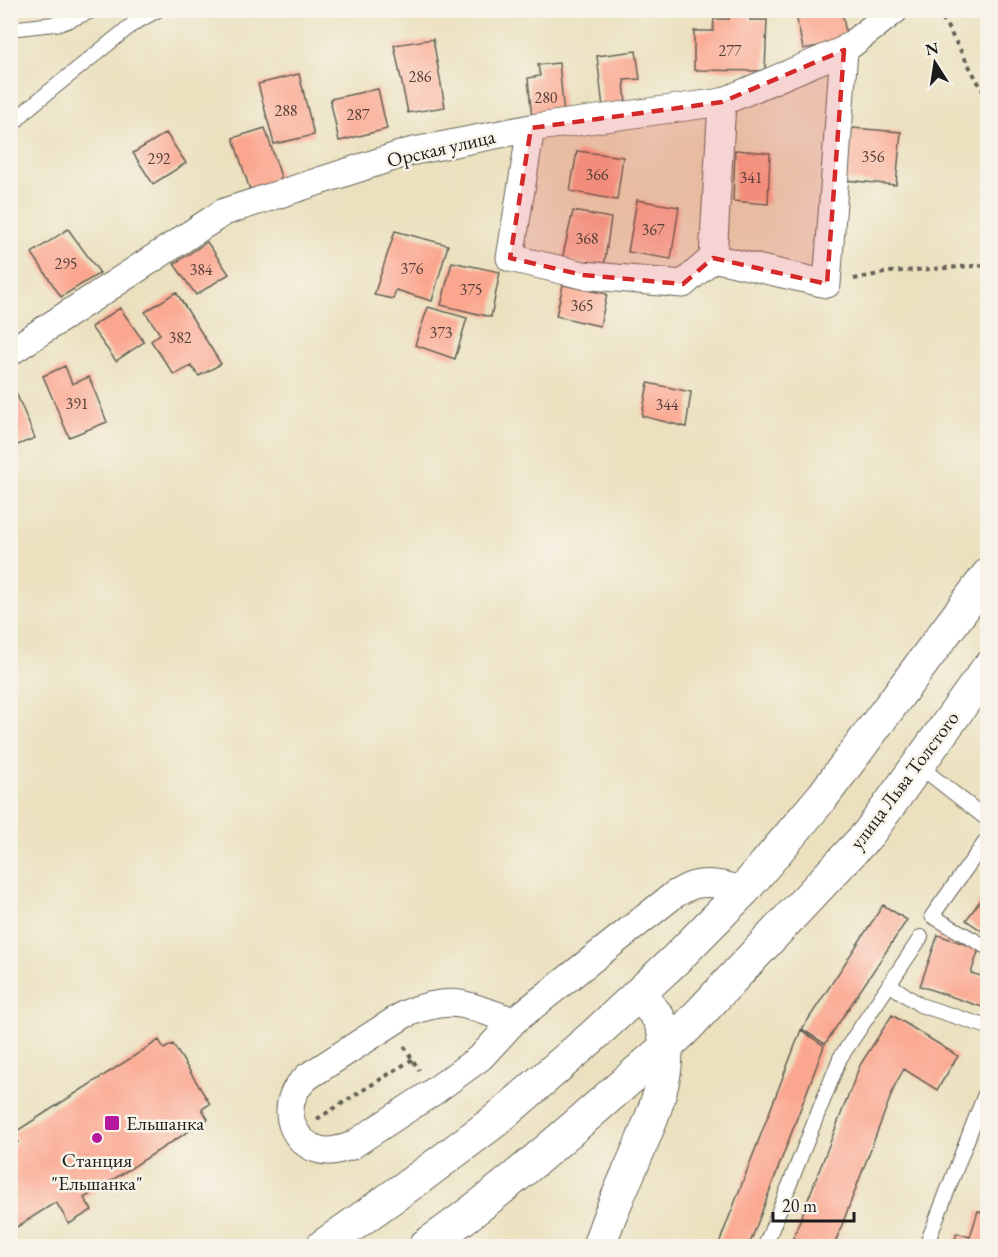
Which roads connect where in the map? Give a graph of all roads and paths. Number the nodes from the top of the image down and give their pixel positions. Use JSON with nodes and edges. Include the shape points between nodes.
{"nodes":[{"id":1,"x":94,"y":10,"type":"edge"},
{"id":2,"x":158,"y":10,"type":"edge"},
{"id":3,"x":895,"y":10,"type":"edge"},
{"id":4,"x":938,"y":10,"type":"edge"},
{"id":5,"x":10,"y":29,"type":"edge"},
{"id":6,"x":844,"y":50,"type":"junction"},
{"id":7,"x":987,"y":100,"type":"edge"},
{"id":8,"x":722,"y":102,"type":"junction"},
{"id":9,"x":10,"y":127,"type":"edge"},
{"id":10,"x":531,"y":129,"type":"junction"},
{"id":11,"x":713,"y":258,"type":"junction"},
{"id":12,"x":987,"y":265,"type":"edge"},
{"id":13,"x":826,"y":284,"type":"junction"},
{"id":14,"x":10,"y":352,"type":"edge"},
{"id":15,"x":987,"y":575,"type":"edge"},
{"id":16,"x":986,"y":673,"type":"edge"},
{"id":17,"x":918,"y":765,"type":"junction"},
{"id":18,"x":987,"y":820,"type":"edge"},
{"id":19,"x":987,"y":838,"type":"edge"},
{"id":20,"x":743,"y":891,"type":"junction"},
{"id":21,"x":921,"y":937,"type":"dead end"},
{"id":22,"x":987,"y":948,"type":"edge"},
{"id":23,"x":889,"y":984,"type":"junction"},
{"id":24,"x":637,"y":995,"type":"junction"},
{"id":25,"x":514,"y":1021,"type":"junction"},
{"id":26,"x":390,"y":1023,"type":"junction"},
{"id":27,"x":987,"y":1027,"type":"edge"},
{"id":28,"x":666,"y":1047,"type":"junction"},
{"id":29,"x":413,"y":1059,"type":"junction"},
{"id":30,"x":434,"y":1092,"type":"junction"},
{"id":31,"x":987,"y":1095,"type":"edge"},
{"id":32,"x":295,"y":1133,"type":"junction"},
{"id":33,"x":323,"y":1246,"type":"edge"},
{"id":34,"x":425,"y":1246,"type":"edge"},
{"id":35,"x":602,"y":1246,"type":"edge"},
{"id":36,"x":765,"y":1246,"type":"edge"},
{"id":37,"x":926,"y":1246,"type":"edge"}],
"edges":[{"from":1,"to":5,"type":"lane","via":[[62,23]]},
{"from":2,"to":9,"type":"lane","via":[[133,24]]},
{"from":3,"to":6,"type":"street","name":"Орская улица"},
{"from":4,"to":7,"type":"path"},
{"from":6,"to":8,"type":"street","name":"Орская улица"},
{"from":6,"to":13,"type":"street"},
{"from":8,"to":10,"type":"street","name":"Орская улица"},
{"from":8,"to":11,"type":"street"},
{"from":10,"to":11,"type":"street","via":[[510,258],[583,275],[683,284]]},
{"from":10,"to":14,"type":"street","name":"Орская улица","via":[[410,152],[224,212]]},
{"from":11,"to":13,"type":"street"},
{"from":12,"to":13,"type":"path","via":[[889,272]]},
{"from":15,"to":20,"type":"main road","via":[[823,796]]},
{"from":16,"to":17,"type":"main road","name":"улица Льва Толстого"},
{"from":17,"to":18,"type":"lane"},
{"from":17,"to":28,"type":"main road","name":"улица Льва Толстого","via":[[869,833]]},
{"from":19,"to":22,"type":"lane","via":[[932,916]]},
{"from":20,"to":24,"type":"main road"},
{"from":20,"to":25,"type":"street","via":[[712,883],[675,894]]},
{"from":21,"to":23,"type":"lane"},
{"from":23,"to":27,"type":"lane","via":[[920,1005]]},
{"from":23,"to":36,"type":"lane","via":[[840,1058]]},
{"from":24,"to":28,"type":"main road","via":[[658,1017]]},
{"from":24,"to":33,"type":"main road","via":[[495,1120]]},
{"from":25,"to":26,"type":"street","via":[[460,1004],[442,1004],[422,1007]]},
{"from":25,"to":30,"type":"street","via":[[481,1057]]},
{"from":26,"to":29,"type":"path"},
{"from":26,"to":32,"type":"street","via":[[296,1088],[290,1102]]},
{"from":28,"to":34,"type":"main road","name":"улица Льва Толстого","via":[[536,1160]]},
{"from":28,"to":35,"type":"main road","via":[[652,1115]]},
{"from":29,"to":30,"type":"path"},
{"from":29,"to":32,"type":"path"},
{"from":30,"to":32,"type":"street","via":[[351,1146],[336,1151],[321,1151]]},
{"from":31,"to":37,"type":"lane"}]}
